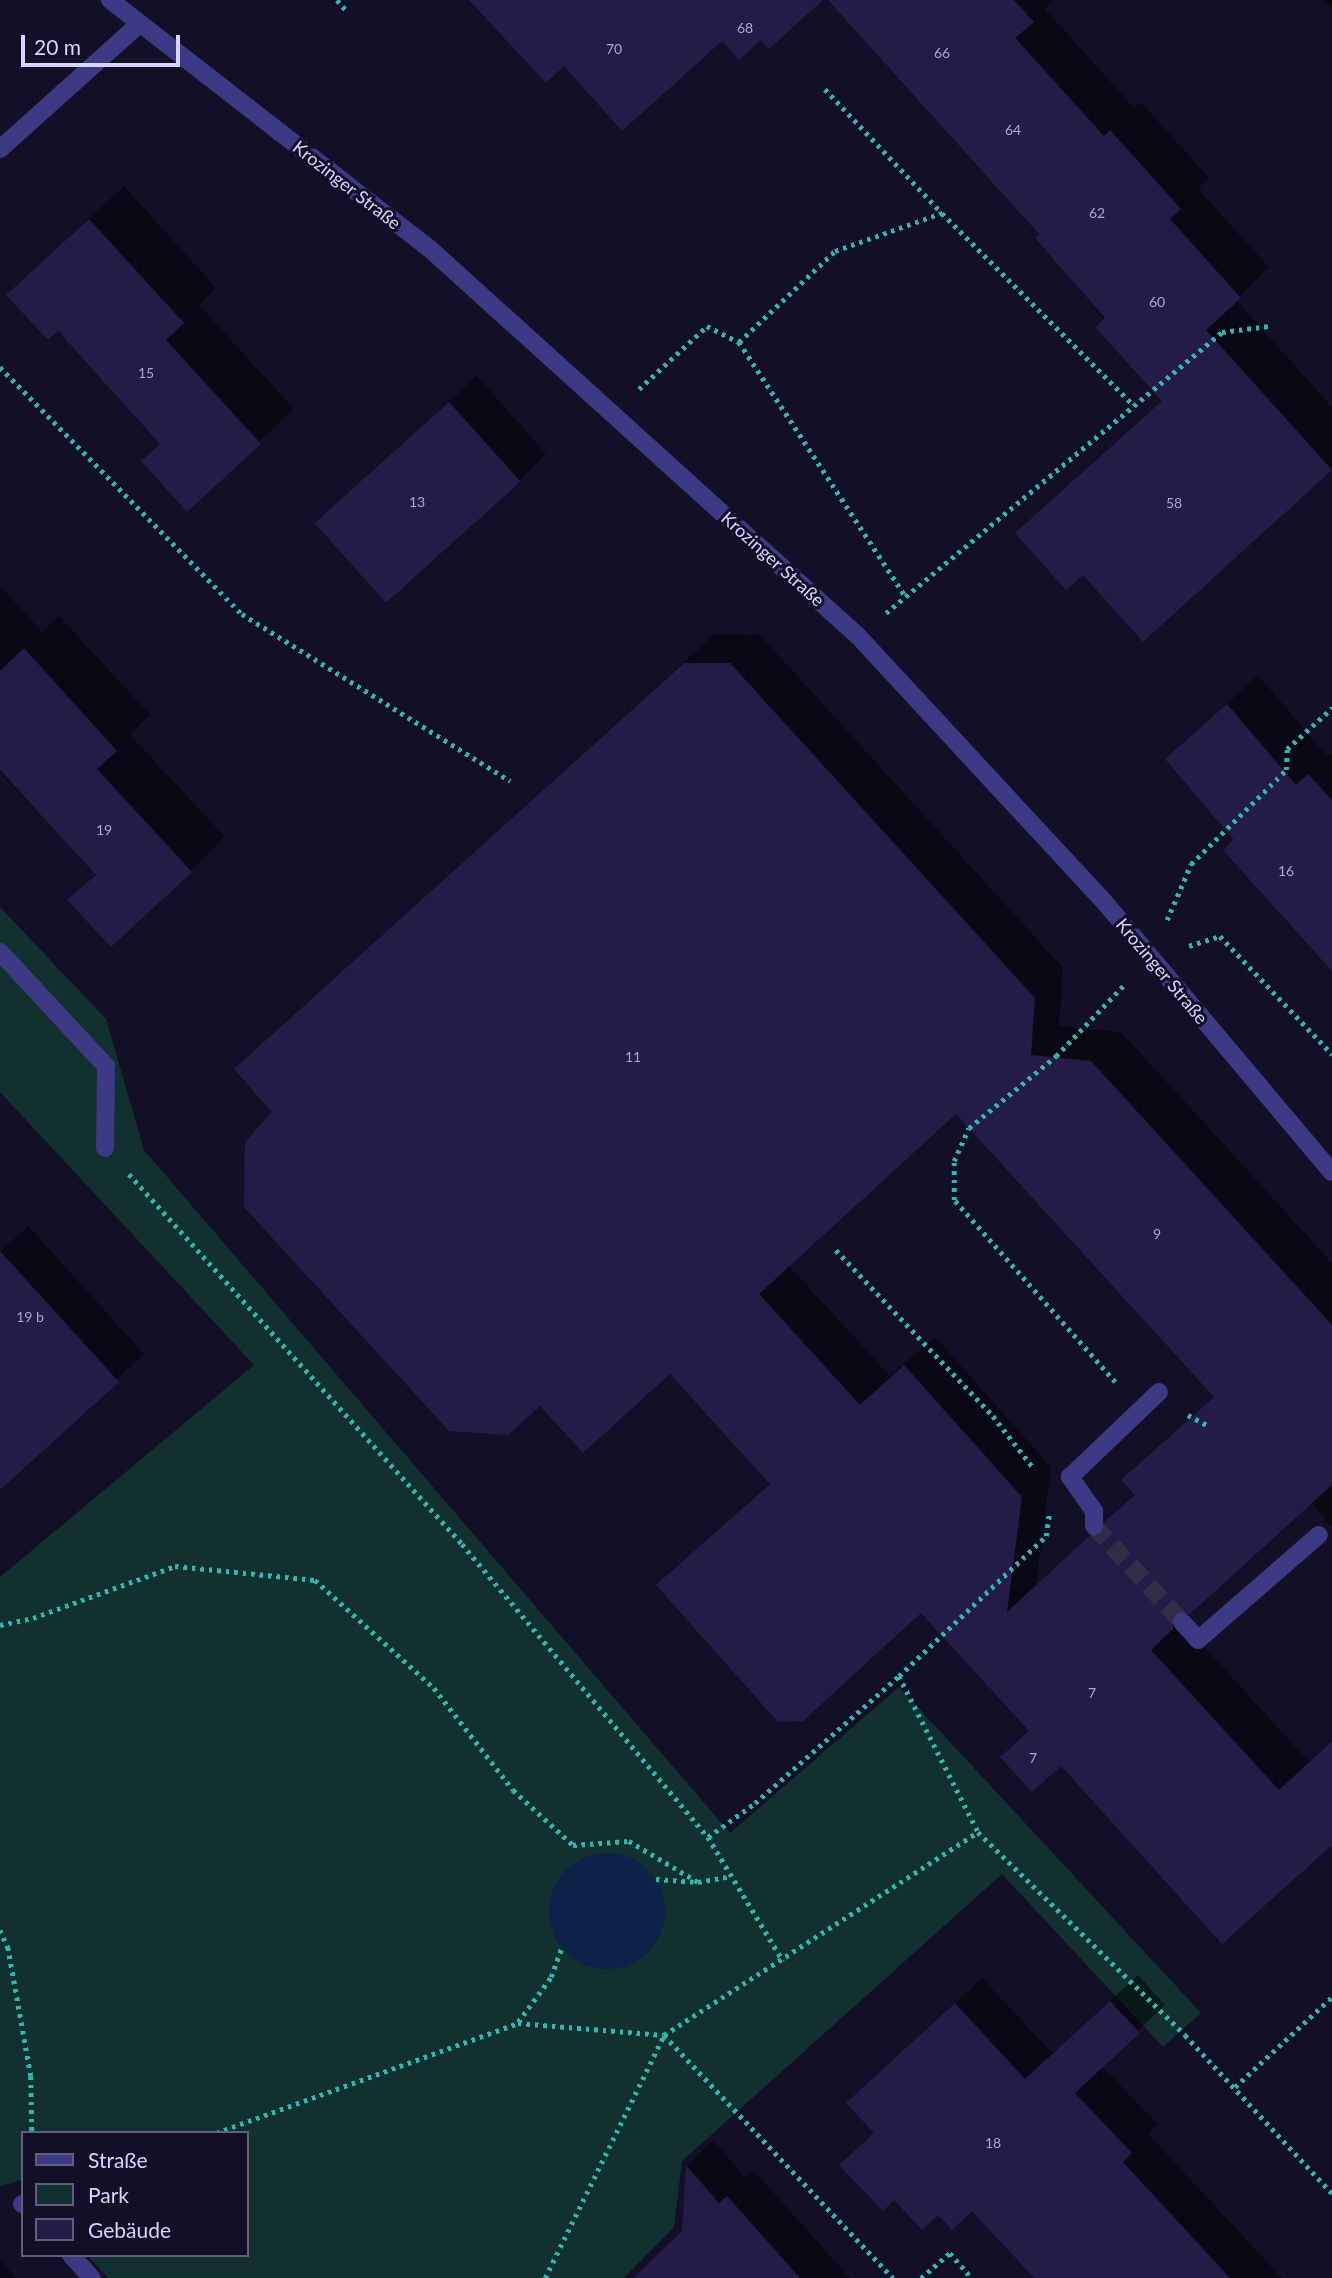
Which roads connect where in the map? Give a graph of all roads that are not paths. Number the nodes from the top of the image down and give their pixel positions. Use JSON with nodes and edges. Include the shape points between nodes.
{"nodes":[{"id":1,"x":110,"y":0,"type":"edge"},
{"id":2,"x":138,"y":25,"type":"junction"},
{"id":3,"x":0,"y":149,"type":"edge"},
{"id":4,"x":0,"y":952,"type":"edge"},
{"id":5,"x":105,"y":1148,"type":"road end"},
{"id":6,"x":1332,"y":1172,"type":"edge"},
{"id":7,"x":1159,"y":1392,"type":"road end"},
{"id":8,"x":1094,"y":1526,"type":"tunnel mouth"},
{"id":9,"x":1319,"y":1535,"type":"dead end"},
{"id":10,"x":1182,"y":1622,"type":"tunnel mouth"},
{"id":11,"x":73,"y":2257,"type":"edge"},
{"id":12,"x":92,"y":2278,"type":"edge"}],
"edges":[{"from":1,"to":2,"type":"street","name":"Krozinger Straße"},
{"from":2,"to":3,"type":"street"},
{"from":2,"to":6,"type":"street","name":"Krozinger Straße","via":[[429,248],[858,636],[1151,957]]},
{"from":4,"to":5,"type":"street","via":[[106,1066]]},
{"from":7,"to":8,"type":"street","via":[[1070,1476],[1094,1511]]},
{"from":9,"to":10,"type":"street","via":[[1198,1640]]},
{"from":11,"to":12,"type":"street"}]}
